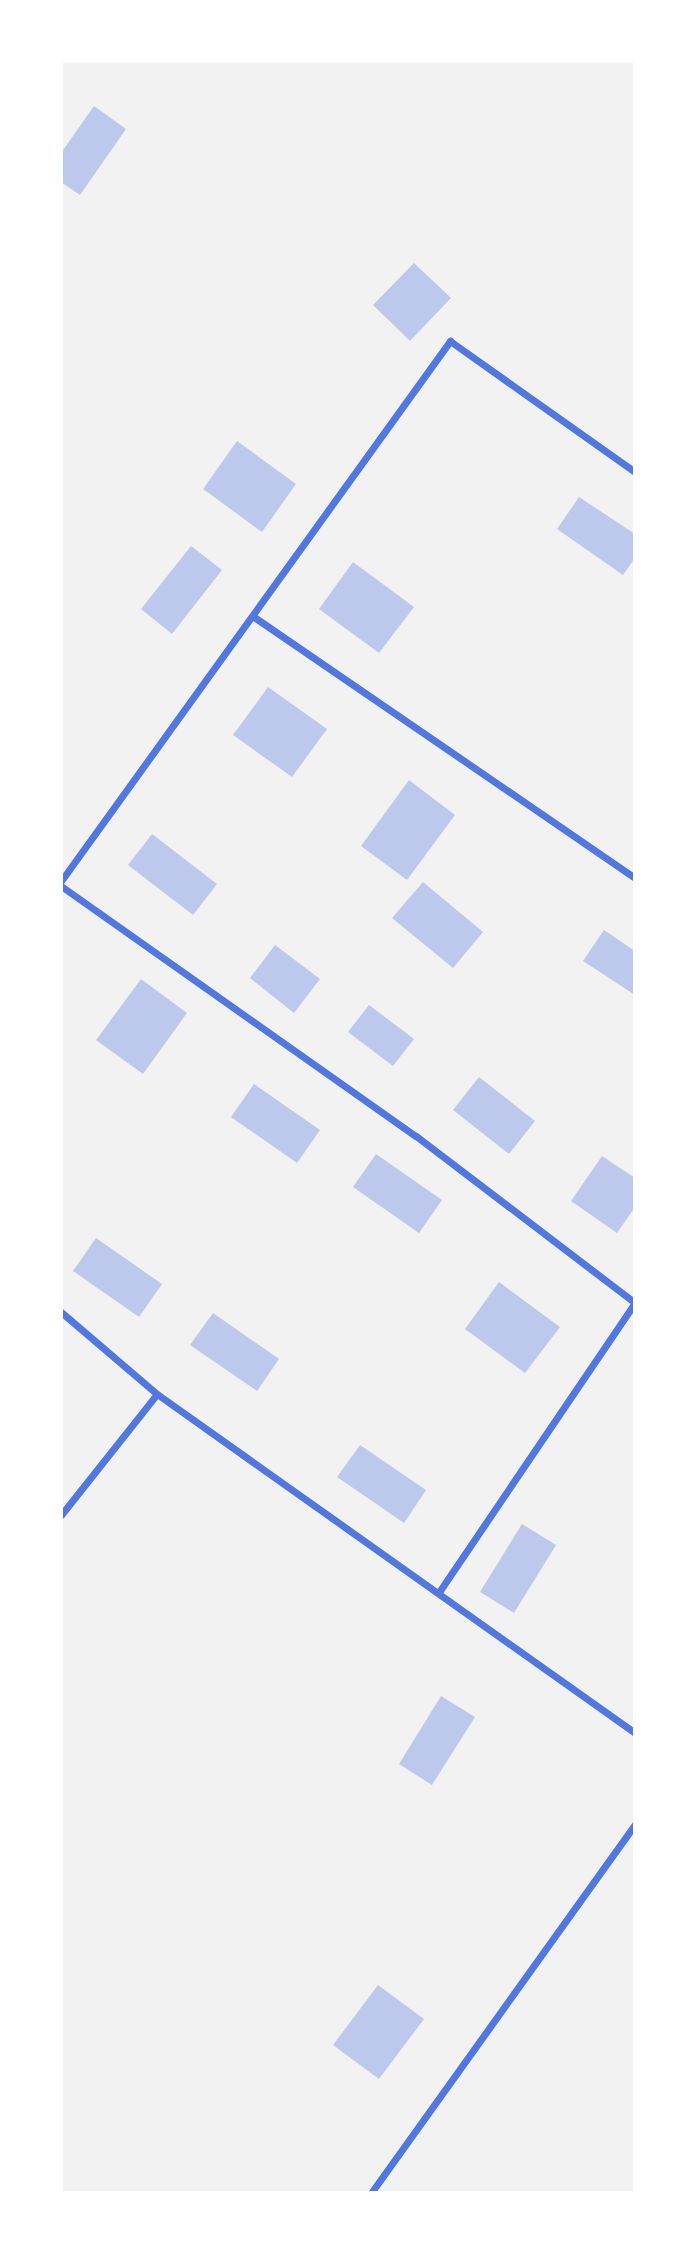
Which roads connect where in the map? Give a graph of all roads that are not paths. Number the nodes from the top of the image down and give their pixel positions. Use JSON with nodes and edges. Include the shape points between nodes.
{"nodes":[{"id":1,"x":635,"y":472,"type":"edge"},
{"id":2,"x":254,"y":617,"type":"junction"},
{"id":3,"x":635,"y":877,"type":"edge"},
{"id":4,"x":61,"y":881,"type":"edge"},
{"id":5,"x":61,"y":886,"type":"edge"},
{"id":6,"x":635,"y":1302,"type":"edge"},
{"id":7,"x":61,"y":1312,"type":"edge"},
{"id":8,"x":157,"y":1394,"type":"junction"},
{"id":9,"x":61,"y":1515,"type":"edge"},
{"id":10,"x":439,"y":1592,"type":"junction"},
{"id":11,"x":635,"y":1733,"type":"edge"},
{"id":12,"x":635,"y":1824,"type":"edge"},
{"id":13,"x":371,"y":2193,"type":"edge"}],
"edges":[{"from":1,"to":2,"type":"street","via":[[450,341]]},
{"from":2,"to":3,"type":"street"},
{"from":2,"to":4,"type":"street"},
{"from":5,"to":6,"type":"street","via":[[416,1136]]},
{"from":6,"to":10,"type":"street"},
{"from":7,"to":8,"type":"street"},
{"from":8,"to":9,"type":"street"},
{"from":8,"to":10,"type":"street"},
{"from":10,"to":11,"type":"street"},
{"from":12,"to":13,"type":"street"}]}
